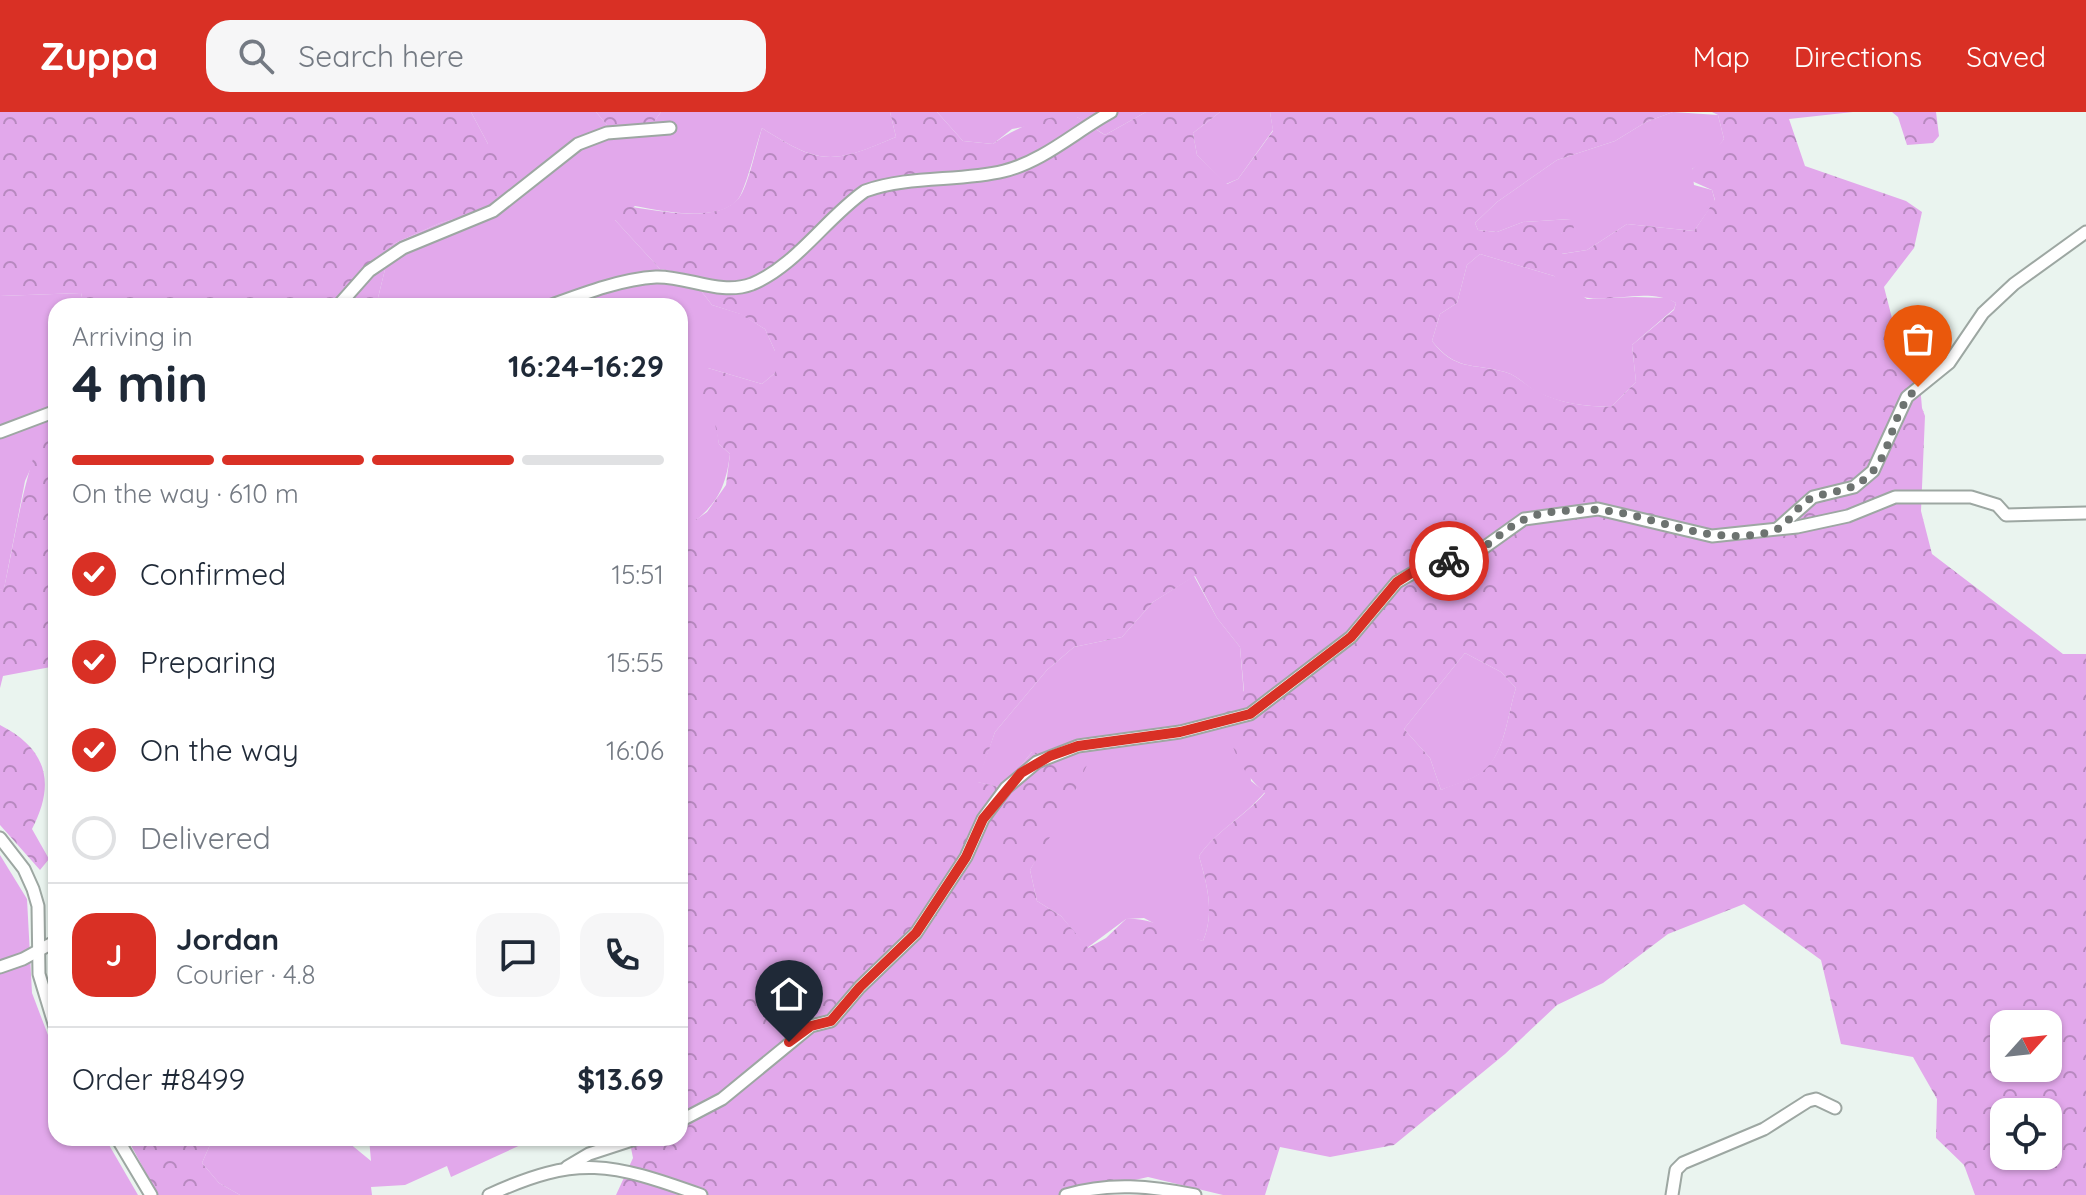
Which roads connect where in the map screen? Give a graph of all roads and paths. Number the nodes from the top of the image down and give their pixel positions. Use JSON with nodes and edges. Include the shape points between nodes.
{"nodes":[{"id":1,"x":1111,"y":112,"type":"edge"},
{"id":2,"x":670,"y":128,"type":"dead end"},
{"id":3,"x":2086,"y":232,"type":"edge"},
{"id":4,"x":345,"y":298,"type":"edge"},
{"id":5,"x":571,"y":298,"type":"edge"},
{"id":6,"x":48,"y":414,"type":"edge"},
{"id":7,"x":0,"y":432,"type":"edge"},
{"id":8,"x":2086,"y":513,"type":"edge"},
{"id":9,"x":1771,"y":532,"type":"junction"},
{"id":10,"x":0,"y":838,"type":"edge"},
{"id":11,"x":48,"y":946,"type":"edge"},
{"id":12,"x":37,"y":953,"type":"junction"},
{"id":13,"x":0,"y":967,"type":"edge"},
{"id":14,"x":48,"y":1008,"type":"edge"},
{"id":15,"x":1835,"y":1108,"type":"dead end"},
{"id":16,"x":688,"y":1117,"type":"edge"},
{"id":17,"x":122,"y":1146,"type":"edge"},
{"id":18,"x":614,"y":1146,"type":"edge"},
{"id":19,"x":567,"y":1167,"type":"junction"},
{"id":20,"x":151,"y":1195,"type":"edge"},
{"id":21,"x":489,"y":1195,"type":"edge"},
{"id":22,"x":701,"y":1195,"type":"edge"},
{"id":23,"x":1066,"y":1195,"type":"edge"},
{"id":24,"x":1195,"y":1195,"type":"edge"},
{"id":25,"x":1672,"y":1195,"type":"edge"}],
"edges":[{"from":1,"to":5,"type":"street","via":[[1024,165],[865,191],[770,276],[748,285],[726,288],[655,277]]},
{"from":2,"to":4,"type":"street","via":[[607,133],[578,144],[493,211],[403,248],[369,271]]},
{"from":3,"to":9,"type":"street","via":[[2014,284],[1983,313],[1949,363],[1907,397],[1873,471],[1854,487],[1813,497]]},
{"from":6,"to":7,"type":"street"},
{"from":8,"to":9,"type":"street","via":[[2006,515],[1997,505],[1971,497],[1895,497],[1848,516]]},
{"from":9,"to":16,"type":"street","via":[[1700,534],[1598,509],[1524,519],[1475,554],[1427,565],[1397,582],[1351,637],[1250,714],[1180,732],[1078,746],[1037,762],[1006,788],[983,819],[966,857],[916,933],[831,1021],[811,1026],[722,1099]]},
{"from":10,"to":12,"type":"street","via":[[33,889]]},
{"from":11,"to":12,"type":"street"},
{"from":12,"to":13,"type":"street"},
{"from":12,"to":14,"type":"street"},
{"from":15,"to":25,"type":"street","via":[[1808,1101],[1764,1129],[1683,1163],[1676,1170]]},
{"from":17,"to":20,"type":"street"},
{"from":18,"to":19,"type":"street"},
{"from":19,"to":21,"type":"street"},
{"from":19,"to":22,"type":"street","via":[[624,1171]]},
{"from":23,"to":24,"type":"street","via":[[1122,1186]]}]}
